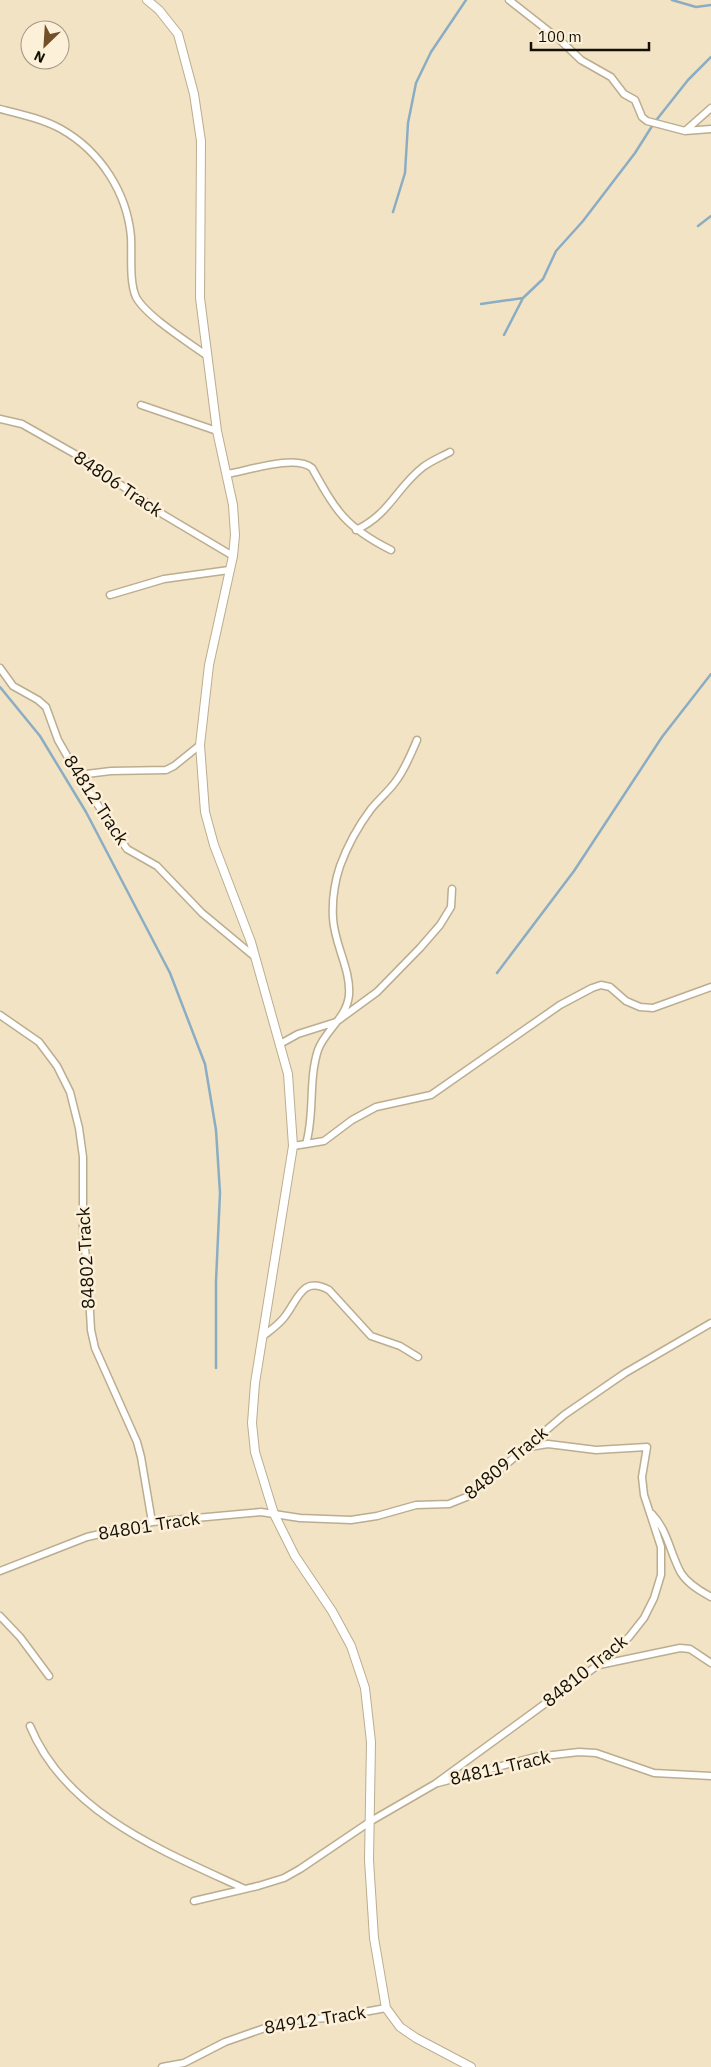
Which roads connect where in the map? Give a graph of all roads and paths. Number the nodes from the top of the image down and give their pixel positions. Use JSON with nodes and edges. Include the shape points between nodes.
{"nodes":[{"id":1,"x":147,"y":0,"type":"edge"},
{"id":2,"x":509,"y":0,"type":"edge"},
{"id":3,"x":711,"y":108,"type":"edge"},
{"id":4,"x":0,"y":109,"type":"edge"},
{"id":5,"x":711,"y":129,"type":"edge"},
{"id":6,"x":685,"y":131,"type":"junction"},
{"id":7,"x":206,"y":354,"type":"junction"},
{"id":8,"x":141,"y":405,"type":"dead end"},
{"id":9,"x":0,"y":419,"type":"edge"},
{"id":10,"x":218,"y":431,"type":"junction"},
{"id":11,"x":450,"y":452,"type":"dead end"},
{"id":12,"x":226,"y":474,"type":"junction"},
{"id":13,"x":356,"y":530,"type":"junction"},
{"id":14,"x":391,"y":550,"type":"dead end"},
{"id":15,"x":233,"y":556,"type":"junction"},
{"id":16,"x":229,"y":570,"type":"junction"},
{"id":17,"x":110,"y":595,"type":"dead end"},
{"id":18,"x":0,"y":668,"type":"edge"},
{"id":19,"x":417,"y":740,"type":"dead end"},
{"id":20,"x":200,"y":745,"type":"junction"},
{"id":21,"x":78,"y":775,"type":"junction"},
{"id":22,"x":452,"y":889,"type":"dead end"},
{"id":23,"x":255,"y":957,"type":"junction"},
{"id":24,"x":711,"y":988,"type":"edge"},
{"id":25,"x":0,"y":1015,"type":"edge"},
{"id":26,"x":336,"y":1022,"type":"junction"},
{"id":27,"x":280,"y":1044,"type":"junction"},
{"id":28,"x":306,"y":1144,"type":"junction"},
{"id":29,"x":293,"y":1146,"type":"junction"},
{"id":30,"x":711,"y":1323,"type":"edge"},
{"id":31,"x":263,"y":1336,"type":"junction"},
{"id":32,"x":418,"y":1357,"type":"dead end"},
{"id":33,"x":523,"y":1448,"type":"junction"},
{"id":34,"x":651,"y":1513,"type":"junction"},
{"id":35,"x":274,"y":1514,"type":"junction"},
{"id":36,"x":152,"y":1522,"type":"junction"},
{"id":37,"x":0,"y":1572,"type":"edge"},
{"id":38,"x":711,"y":1597,"type":"edge"},
{"id":39,"x":0,"y":1616,"type":"edge"},
{"id":40,"x":711,"y":1663,"type":"edge"},
{"id":41,"x":598,"y":1665,"type":"junction"},
{"id":42,"x":49,"y":1676,"type":"dead end"},
{"id":43,"x":30,"y":1726,"type":"dead end"},
{"id":44,"x":711,"y":1776,"type":"edge"},
{"id":45,"x":435,"y":1784,"type":"junction"},
{"id":46,"x":371,"y":1821,"type":"junction"},
{"id":47,"x":245,"y":1889,"type":"junction"},
{"id":48,"x":194,"y":1901,"type":"dead end"},
{"id":49,"x":386,"y":2008,"type":"junction"},
{"id":50,"x":162,"y":2067,"type":"edge"},
{"id":51,"x":471,"y":2067,"type":"edge"}],
"edges":[{"from":1,"to":7,"type":"street","via":[[178,34],[194,94],[201,141],[200,298]]},
{"from":2,"to":6,"type":"street","via":[[581,60],[611,77],[624,94],[635,100],[647,121]]},
{"from":3,"to":6,"type":"street"},
{"from":4,"to":7,"type":"street","via":[[62,130],[100,162],[113,178],[126,210],[136,296],[160,321]]},
{"from":5,"to":6,"type":"street"},
{"from":7,"to":10,"type":"street"},
{"from":8,"to":10,"type":"street"},
{"from":9,"to":15,"type":"street","name":"84806 Track","via":[[22,424],[82,458],[164,515]]},
{"from":10,"to":12,"type":"street"},
{"from":11,"to":13,"type":"street","via":[[423,467],[381,514]]},
{"from":12,"to":13,"type":"street","via":[[287,463],[306,463],[338,513]]},
{"from":12,"to":15,"type":"street","via":[[233,505]]},
{"from":13,"to":14,"type":"street"},
{"from":15,"to":16,"type":"street"},
{"from":16,"to":17,"type":"street","via":[[164,579]]},
{"from":16,"to":20,"type":"street","via":[[209,665]]},
{"from":18,"to":21,"type":"street","name":"84812 Track","via":[[13,686],[46,707],[58,740]]},
{"from":19,"to":26,"type":"street","via":[[397,780],[366,817],[348,848],[336,882],[332,918],[349,994],[344,1012]]},
{"from":20,"to":21,"type":"street","via":[[166,770]]},
{"from":20,"to":23,"type":"street","via":[[205,812]]},
{"from":21,"to":23,"type":"street","name":"84812 Track","via":[[127,849],[157,866],[202,913]]},
{"from":22,"to":26,"type":"street","via":[[453,900],[446,915],[420,948],[376,992]]},
{"from":23,"to":27,"type":"street"},
{"from":24,"to":28,"type":"street","via":[[653,1008],[626,1001],[610,987],[592,988],[560,1005],[431,1095],[376,1107],[324,1141]]},
{"from":25,"to":36,"type":"street","name":"84802 Track","via":[[40,1042],[70,1092],[83,1157],[83,1231],[91,1330],[95,1348],[142,1457]]},
{"from":26,"to":27,"type":"street","via":[[298,1034]]},
{"from":26,"to":28,"type":"street","via":[[325,1034],[318,1051]]},
{"from":27,"to":29,"type":"street","via":[[288,1074]]},
{"from":28,"to":29,"type":"street"},
{"from":29,"to":31,"type":"street"},
{"from":30,"to":33,"type":"street","name":"84809 Track","via":[[625,1373]]},
{"from":31,"to":32,"type":"street","via":[[276,1326],[305,1288],[322,1286],[371,1336],[400,1346]]},
{"from":31,"to":35,"type":"street","via":[[254,1383],[252,1423],[255,1452]]},
{"from":33,"to":34,"type":"street","name":"84810 Track","via":[[548,1444],[596,1450],[647,1447],[642,1477]]},
{"from":33,"to":35,"type":"street","name":"84809 Track","via":[[469,1496],[459,1501],[416,1505],[351,1520]]},
{"from":34,"to":38,"type":"street","via":[[661,1524],[682,1574],[696,1589]]},
{"from":34,"to":41,"type":"street","name":"84810 Track","via":[[661,1547],[661,1575],[654,1598],[629,1637]]},
{"from":35,"to":36,"type":"street","name":"84801 Track","via":[[261,1512]]},
{"from":35,"to":46,"type":"street","via":[[295,1556],[351,1646],[365,1688],[371,1742]]},
{"from":36,"to":37,"type":"street","name":"84801 Track","via":[[87,1537]]},
{"from":39,"to":42,"type":"street"},
{"from":40,"to":41,"type":"street","via":[[690,1649],[680,1648]]},
{"from":41,"to":45,"type":"street","name":"84810 Track"},
{"from":43,"to":47,"type":"street","via":[[49,1761],[94,1809],[155,1845]]},
{"from":44,"to":45,"type":"street","name":"84811 Track","via":[[654,1773],[596,1753],[579,1752],[535,1757]]},
{"from":45,"to":46,"type":"street","name":"84810 Track"},
{"from":46,"to":47,"type":"street","name":"84810 Track","via":[[284,1878]]},
{"from":46,"to":49,"type":"street","via":[[369,1860],[374,1938]]},
{"from":47,"to":48,"type":"street","name":"84810 Track"},
{"from":49,"to":50,"type":"street","name":"84912 Track","via":[[282,2022],[225,2042],[184,2063]]},
{"from":49,"to":51,"type":"street","via":[[400,2027]]}]}
